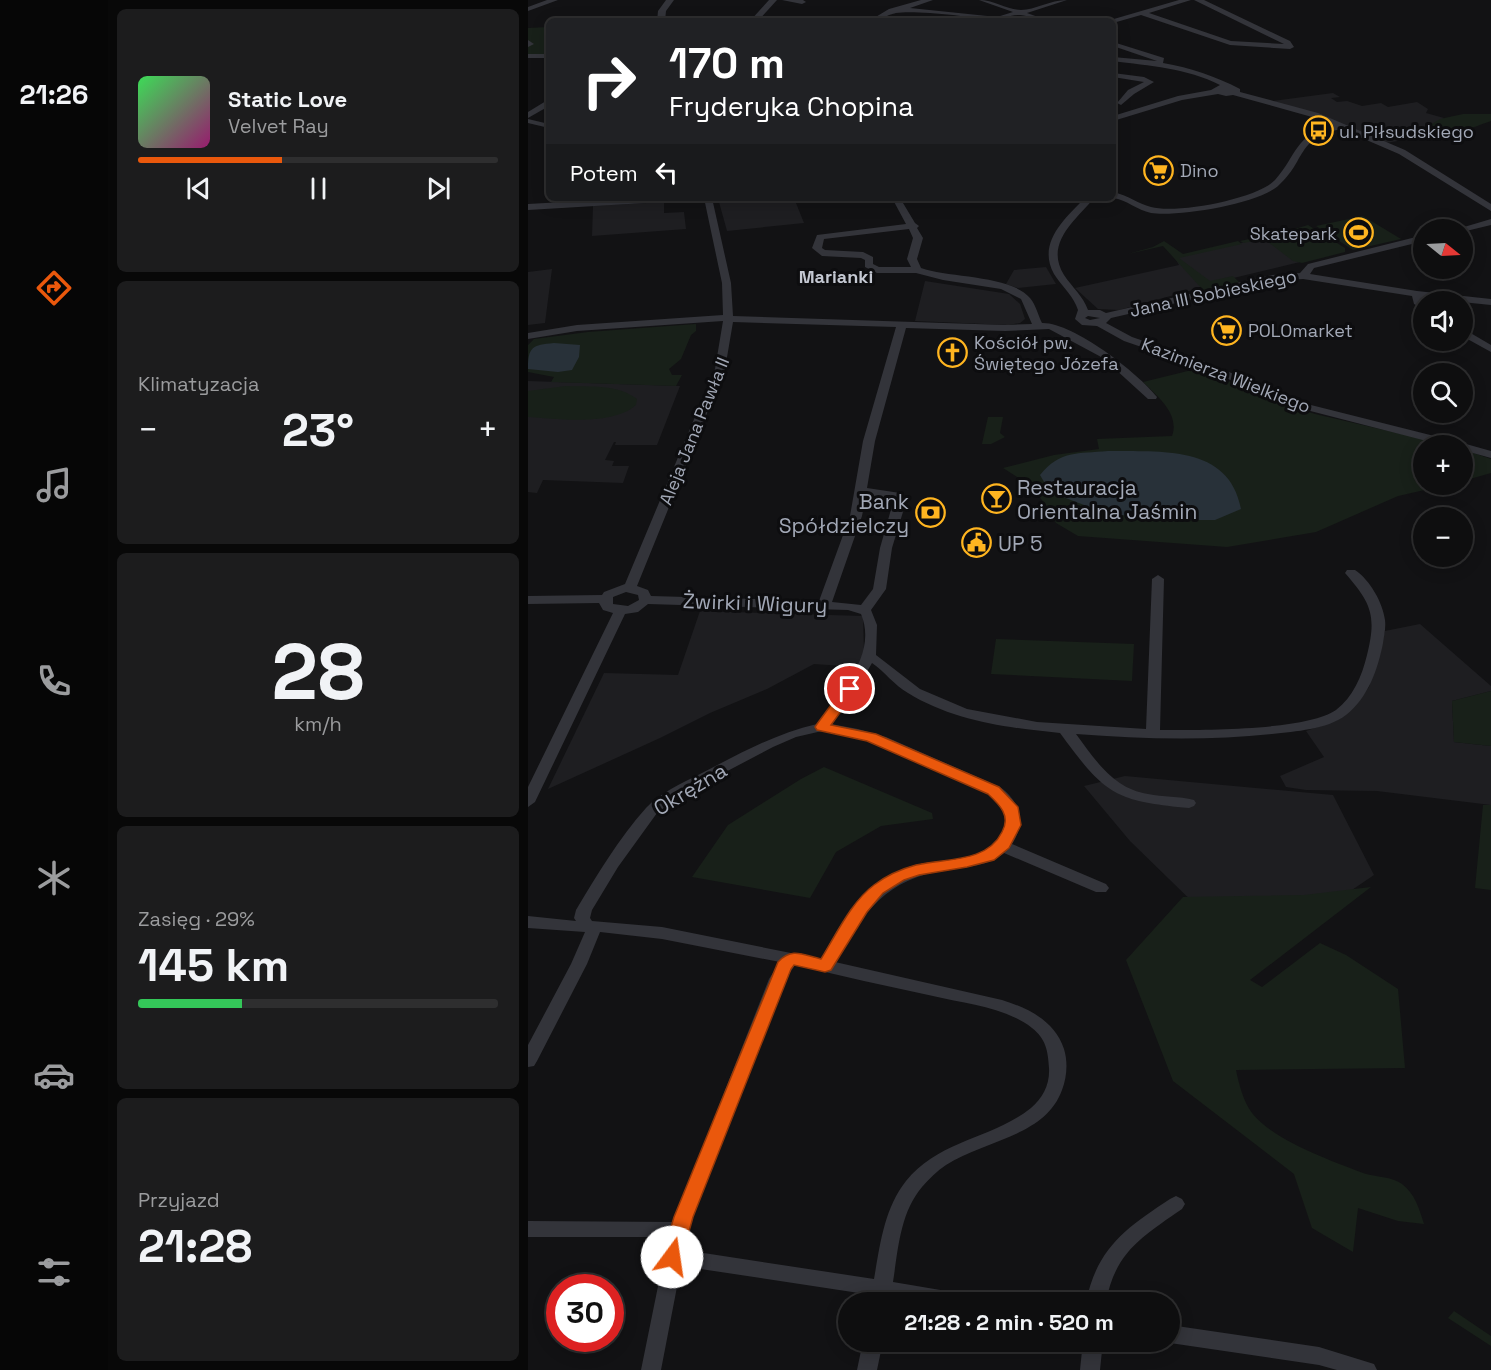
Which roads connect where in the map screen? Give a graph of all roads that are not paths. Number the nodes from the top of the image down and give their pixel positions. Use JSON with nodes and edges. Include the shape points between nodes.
{"nodes":[{"id":1,"x":554,"y":0,"type":"edge"},
{"id":2,"x":669,"y":0,"type":"edge"},
{"id":3,"x":773,"y":0,"type":"edge"},
{"id":4,"x":786,"y":0,"type":"edge"},
{"id":5,"x":929,"y":0,"type":"edge"},
{"id":6,"x":983,"y":0,"type":"edge"},
{"id":7,"x":1064,"y":0,"type":"edge"},
{"id":8,"x":1187,"y":0,"type":"edge"},
{"id":9,"x":1198,"y":0,"type":"edge"},
{"id":10,"x":802,"y":2,"type":"dead end"},
{"id":11,"x":528,"y":9,"type":"edge"},
{"id":12,"x":892,"y":11,"type":"junction"},
{"id":13,"x":1018,"y":12,"type":"junction"},
{"id":14,"x":1142,"y":13,"type":"junction"},
{"id":15,"x":661,"y":18,"type":"edge"},
{"id":16,"x":757,"y":18,"type":"edge"},
{"id":17,"x":879,"y":18,"type":"edge"},
{"id":18,"x":978,"y":18,"type":"edge"},
{"id":19,"x":1000,"y":18,"type":"edge"},
{"id":20,"x":1036,"y":18,"type":"edge"},
{"id":21,"x":1116,"y":20,"type":"edge"},
{"id":22,"x":1116,"y":45,"type":"edge"},
{"id":23,"x":528,"y":56,"type":"edge"},
{"id":24,"x":546,"y":56,"type":"edge"},
{"id":25,"x":1116,"y":59,"type":"edge"},
{"id":26,"x":1159,"y":64,"type":"junction"},
{"id":27,"x":1116,"y":75,"type":"edge"},
{"id":28,"x":1225,"y":86,"type":"junction"},
{"id":29,"x":1216,"y":92,"type":"junction"},
{"id":30,"x":1236,"y":93,"type":"junction"},
{"id":31,"x":1117,"y":102,"type":"edge"},
{"id":32,"x":546,"y":105,"type":"edge"},
{"id":33,"x":1144,"y":110,"type":"junction"},
{"id":34,"x":528,"y":116,"type":"edge"},
{"id":35,"x":1116,"y":118,"type":"edge"},
{"id":36,"x":528,"y":122,"type":"edge"},
{"id":37,"x":546,"y":125,"type":"edge"},
{"id":38,"x":1342,"y":126,"type":"junction"},
{"id":39,"x":1116,"y":195,"type":"edge"},
{"id":40,"x":592,"y":201,"type":"edge"},
{"id":41,"x":709,"y":201,"type":"edge"},
{"id":42,"x":899,"y":201,"type":"edge"},
{"id":43,"x":1087,"y":201,"type":"edge"},
{"id":44,"x":528,"y":207,"type":"edge"},
{"id":45,"x":1491,"y":208,"type":"edge"},
{"id":46,"x":1491,"y":222,"type":"edge"},
{"id":47,"x":914,"y":226,"type":"junction"},
{"id":48,"x":1473,"y":226,"type":"edge"},
{"id":49,"x":1413,"y":241,"type":"edge"},
{"id":50,"x":917,"y":270,"type":"junction"},
{"id":51,"x":1302,"y":276,"type":"junction"},
{"id":52,"x":1413,"y":293,"type":"edge"},
{"id":53,"x":1079,"y":300,"type":"junction"},
{"id":54,"x":1473,"y":300,"type":"edge"},
{"id":55,"x":1491,"y":302,"type":"edge"},
{"id":56,"x":1091,"y":312,"type":"junction"},
{"id":57,"x":730,"y":318,"type":"junction"},
{"id":58,"x":1080,"y":319,"type":"junction"},
{"id":59,"x":1102,"y":320,"type":"junction"},
{"id":60,"x":902,"y":325,"type":"junction"},
{"id":61,"x":1038,"y":326,"type":"junction"},
{"id":62,"x":1051,"y":326,"type":"junction"},
{"id":63,"x":528,"y":336,"type":"edge"},
{"id":64,"x":1473,"y":338,"type":"edge"},
{"id":65,"x":1491,"y":349,"type":"edge"},
{"id":66,"x":1152,"y":397,"type":"dead end"},
{"id":67,"x":1418,"y":435,"type":"edge"},
{"id":68,"x":1473,"y":449,"type":"edge"},
{"id":69,"x":1491,"y":455,"type":"edge"},
{"id":70,"x":862,"y":491,"type":"junction"},
{"id":71,"x":1351,"y":573,"type":"dead end"},
{"id":72,"x":1158,"y":579,"type":"dead end"},
{"id":73,"x":630,"y":588,"type":"junction"},
{"id":74,"x":606,"y":599,"type":"junction"},
{"id":75,"x":528,"y":600,"type":"edge"},
{"id":76,"x":645,"y":600,"type":"junction"},
{"id":77,"x":824,"y":606,"type":"junction"},
{"id":78,"x":864,"y":609,"type":"junction"},
{"id":79,"x":620,"y":611,"type":"junction"},
{"id":80,"x":869,"y":657,"type":"junction"},
{"id":81,"x":822,"y":727,"type":"junction"},
{"id":82,"x":1065,"y":729,"type":"junction"},
{"id":83,"x":1153,"y":734,"type":"junction"},
{"id":84,"x":528,"y":802,"type":"edge"},
{"id":85,"x":1189,"y":803,"type":"dead end"},
{"id":86,"x":1002,"y":846,"type":"junction"},
{"id":87,"x":1101,"y":888,"type":"dead end"},
{"id":88,"x":528,"y":922,"type":"edge"},
{"id":89,"x":591,"y":926,"type":"junction"},
{"id":90,"x":791,"y":958,"type":"junction"},
{"id":91,"x":825,"y":966,"type":"junction"},
{"id":92,"x":528,"y":1061,"type":"edge"},
{"id":93,"x":1176,"y":1204,"type":"dead end"},
{"id":94,"x":528,"y":1229,"type":"edge"},
{"id":95,"x":679,"y":1230,"type":"junction"},
{"id":96,"x":672,"y":1257,"type":"junction"},
{"id":97,"x":862,"y":1292,"type":"edge"},
{"id":98,"x":883,"y":1292,"type":"edge"},
{"id":99,"x":1098,"y":1292,"type":"edge"},
{"id":100,"x":1180,"y":1335,"type":"edge"},
{"id":101,"x":871,"y":1352,"type":"edge"},
{"id":102,"x":1091,"y":1352,"type":"edge"},
{"id":103,"x":651,"y":1370,"type":"edge"},
{"id":104,"x":867,"y":1370,"type":"edge"},
{"id":105,"x":1090,"y":1370,"type":"edge"},
{"id":106,"x":1367,"y":1370,"type":"edge"}],
"edges":[{"from":1,"to":11,"type":"street"},
{"from":2,"to":15,"type":"street"},
{"from":3,"to":16,"type":"street"},
{"from":4,"to":10,"type":"street"},
{"from":5,"to":12,"type":"street"},
{"from":6,"to":13,"type":"street"},
{"from":7,"to":13,"type":"street"},
{"from":8,"to":14,"type":"street"},
{"from":9,"to":14,"type":"street","via":[[1290,47],[1230,43]]},
{"from":12,"to":17,"type":"street"},
{"from":12,"to":18,"type":"street"},
{"from":13,"to":19,"type":"street"},
{"from":13,"to":20,"type":"street"},
{"from":14,"to":21,"type":"street"},
{"from":22,"to":26,"type":"street","via":[[1161,60]]},
{"from":23,"to":24,"type":"street"},
{"from":25,"to":26,"type":"street"},
{"from":26,"to":28,"type":"street","via":[[1193,71]]},
{"from":27,"to":31,"type":"street","via":[[1150,82]]},
{"from":28,"to":29,"type":"street","via":[[1215,89]]},
{"from":28,"to":30,"type":"street","via":[[1237,89]]},
{"from":29,"to":30,"type":"street"},
{"from":29,"to":33,"type":"street"},
{"from":30,"to":38,"type":"street"},
{"from":31,"to":33,"type":"street"},
{"from":32,"to":34,"type":"street"},
{"from":33,"to":35,"type":"street"},
{"from":36,"to":37,"type":"street"},
{"from":38,"to":39,"type":"street","via":[[1310,137],[1274,186],[1248,197],[1166,212]]},
{"from":38,"to":45,"type":"street","via":[[1414,158]]},
{"from":40,"to":44,"type":"street"},
{"from":41,"to":57,"type":"street","name":"Aleja Jana Pawła II","via":[[729,288]]},
{"from":42,"to":47,"type":"street"},
{"from":43,"to":53,"type":"street","via":[[1058,234],[1052,249],[1054,265]]},
{"from":46,"to":48,"type":"street"},
{"from":47,"to":50,"type":"street","via":[[918,244],[912,262]]},
{"from":47,"to":50,"type":"street","via":[[820,237],[817,248],[822,254],[863,255],[870,259],[868,266],[877,270]]},
{"from":49,"to":51,"type":"street","name":"Jana III Sobieskiego","via":[[1311,266]]},
{"from":50,"to":61,"type":"street","via":[[1015,291],[1027,301]]},
{"from":51,"to":52,"type":"street"},
{"from":51,"to":59,"type":"street","name":"Jana III Sobieskiego","via":[[1272,278]]},
{"from":53,"to":56,"type":"street"},
{"from":53,"to":58,"type":"street","via":[[1083,310]]},
{"from":54,"to":55,"type":"street"},
{"from":56,"to":58,"type":"street"},
{"from":56,"to":59,"type":"street"},
{"from":57,"to":60,"type":"street"},
{"from":57,"to":63,"type":"street","via":[[588,327]]},
{"from":57,"to":73,"type":"street","name":"Aleja Jana Pawła II","via":[[720,369]]},
{"from":58,"to":59,"type":"street","via":[[1091,324]]},
{"from":58,"to":62,"type":"street"},
{"from":59,"to":67,"type":"street","name":"Kazimierza Wielkiego","via":[[1128,339],[1204,365],[1295,404]]},
{"from":60,"to":61,"type":"street"},
{"from":60,"to":70,"type":"street","via":[[869,441]]},
{"from":61,"to":62,"type":"street"},
{"from":62,"to":66,"type":"street","via":[[1107,356]]},
{"from":64,"to":65,"type":"street"},
{"from":68,"to":69,"type":"street","name":"Kazimierza Wielkiego"},
{"from":70,"to":77,"type":"street"},
{"from":70,"to":78,"type":"street","via":[[900,498],[886,550],[885,575],[873,602]]},
{"from":71,"to":83,"type":"street","via":[[1374,606],[1379,624],[1367,675],[1339,714],[1311,724],[1255,732]]},
{"from":72,"to":83,"type":"street"},
{"from":73,"to":74,"type":"street","via":[[618,590]]},
{"from":73,"to":76,"type":"street","via":[[641,591]]},
{"from":74,"to":75,"type":"street"},
{"from":74,"to":79,"type":"street","via":[[608,607]]},
{"from":76,"to":77,"type":"street","name":"Żwirki i Wigury"},
{"from":76,"to":79,"type":"street","via":[[639,607]]},
{"from":77,"to":78,"type":"street","name":"Żwirki i Wigury"},
{"from":78,"to":80,"type":"street","via":[[870,616]]},
{"from":79,"to":84,"type":"street"},
{"from":80,"to":81,"type":"street"},
{"from":80,"to":82,"type":"street","via":[[937,703],[996,720]]},
{"from":81,"to":86,"type":"street","name":"Okrężna","via":[[871,737],[1001,795],[1011,807],[1014,825]]},
{"from":81,"to":89,"type":"street","name":"Okrężna","via":[[768,744],[657,805],[645,817],[584,910],[582,918]]},
{"from":82,"to":83,"type":"street"},
{"from":82,"to":85,"type":"street","via":[[1107,781],[1123,793]]},
{"from":86,"to":87,"type":"street"},
{"from":86,"to":91,"type":"street","via":[[978,860],[907,873],[878,890],[861,908]]},
{"from":88,"to":89,"type":"street"},
{"from":89,"to":90,"type":"street","via":[[662,933]]},
{"from":89,"to":92,"type":"street","name":"Okrężna","via":[[583,956]]},
{"from":90,"to":91,"type":"street"},
{"from":90,"to":95,"type":"street","via":[[777,979]]},
{"from":91,"to":98,"type":"street","via":[[1014,1010],[1044,1029],[1057,1054],[1056,1085],[1037,1112],[1020,1125],[941,1159],[906,1194],[897,1214]]},
{"from":93,"to":99,"type":"street","via":[[1136,1231],[1115,1251],[1102,1274]]},
{"from":94,"to":95,"type":"street"},
{"from":95,"to":96,"type":"street"},
{"from":96,"to":97,"type":"street"},
{"from":96,"to":103,"type":"street"},
{"from":100,"to":106,"type":"street","via":[[1319,1356]]},
{"from":101,"to":104,"type":"street"},
{"from":102,"to":105,"type":"street"}]}
